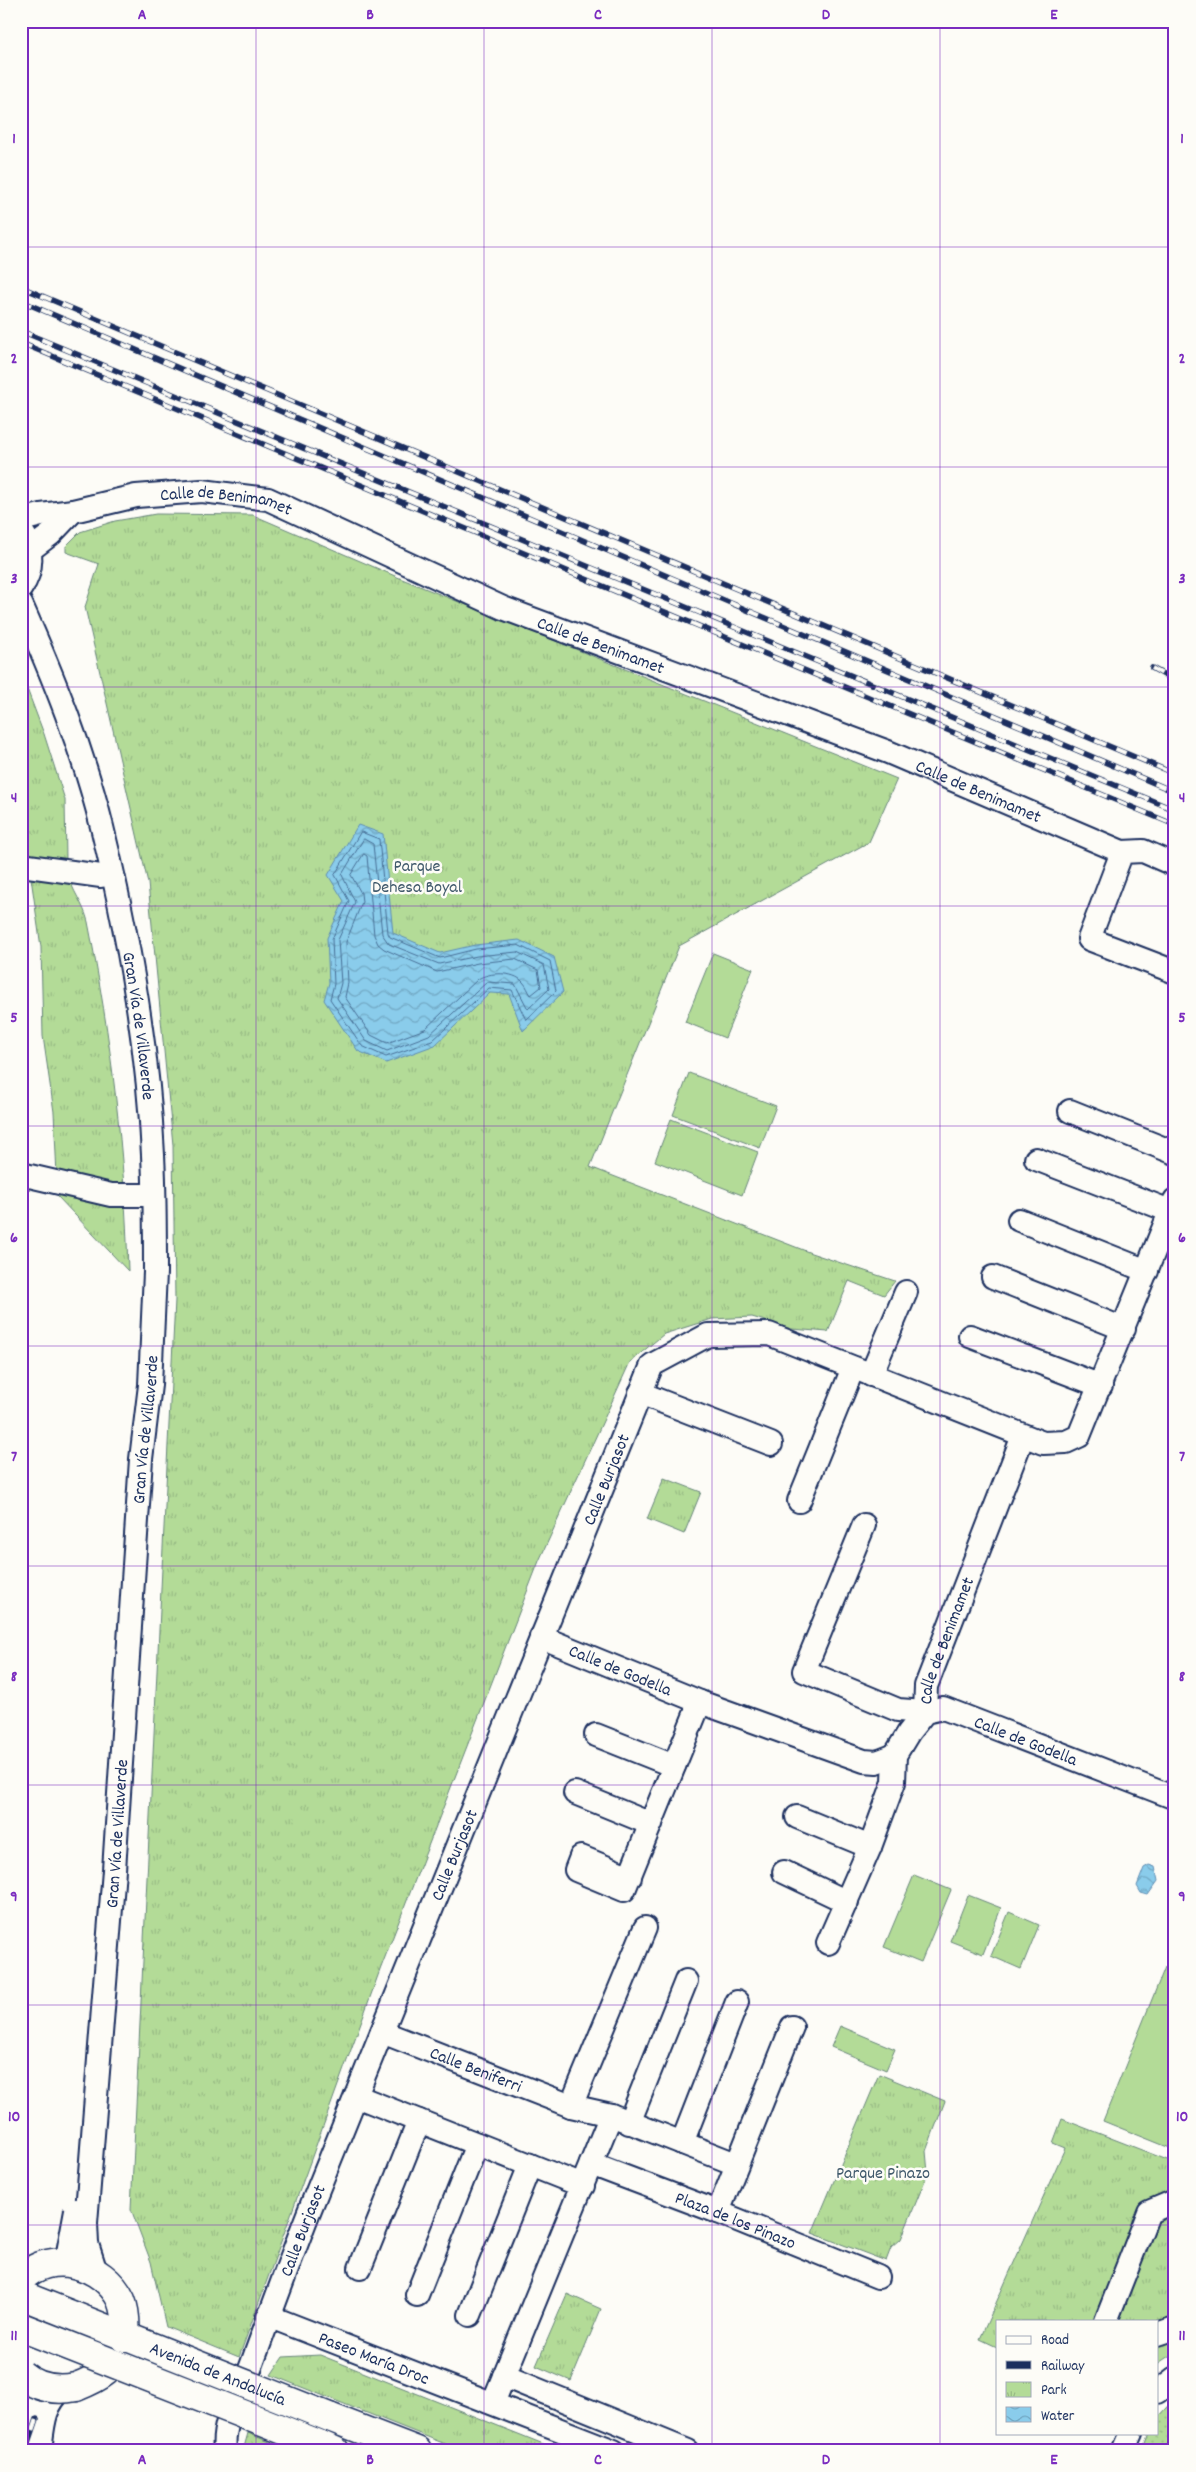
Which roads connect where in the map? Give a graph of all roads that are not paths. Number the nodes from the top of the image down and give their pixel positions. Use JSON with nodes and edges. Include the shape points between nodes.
{"nodes":[{"id":1,"x":73,"y":511,"type":"junction"},
{"id":2,"x":21,"y":520,"type":"edge"},
{"id":3,"x":26,"y":540,"type":"edge"},
{"id":4,"x":21,"y":588,"type":"edge"},
{"id":5,"x":21,"y":604,"type":"edge"},
{"id":6,"x":21,"y":638,"type":"edge"},
{"id":7,"x":1122,"y":852,"type":"junction"},
{"id":8,"x":1175,"y":864,"type":"edge"},
{"id":9,"x":21,"y":865,"type":"edge"},
{"id":10,"x":101,"y":876,"type":"junction"},
{"id":11,"x":1175,"y":972,"type":"edge"},
{"id":12,"x":1070,"y":1111,"type":"dead end"},
{"id":13,"x":1175,"y":1153,"type":"edge"},
{"id":14,"x":1036,"y":1159,"type":"dead end"},
{"id":15,"x":21,"y":1174,"type":"edge"},
{"id":16,"x":145,"y":1195,"type":"junction"},
{"id":17,"x":1172,"y":1205,"type":"edge"},
{"id":18,"x":1019,"y":1220,"type":"dead end"},
{"id":19,"x":1147,"y":1270,"type":"junction"},
{"id":20,"x":150,"y":1272,"type":"junction"},
{"id":21,"x":993,"y":1277,"type":"dead end"},
{"id":22,"x":906,"y":1292,"type":"dead end"},
{"id":23,"x":1124,"y":1329,"type":"junction"},
{"id":24,"x":970,"y":1336,"type":"dead end"},
{"id":25,"x":862,"y":1372,"type":"junction"},
{"id":26,"x":1101,"y":1386,"type":"junction"},
{"id":27,"x":640,"y":1393,"type":"junction"},
{"id":28,"x":1023,"y":1436,"type":"junction"},
{"id":29,"x":771,"y":1444,"type":"dead end"},
{"id":30,"x":800,"y":1502,"type":"dead end"},
{"id":31,"x":864,"y":1525,"type":"dead end"},
{"id":32,"x":540,"y":1637,"type":"junction"},
{"id":33,"x":700,"y":1702,"type":"junction"},
{"id":34,"x":925,"y":1712,"type":"junction"},
{"id":35,"x":596,"y":1735,"type":"dead end"},
{"id":36,"x":895,"y":1755,"type":"junction"},
{"id":37,"x":674,"y":1766,"type":"junction"},
{"id":38,"x":575,"y":1793,"type":"dead end"},
{"id":39,"x":1175,"y":1798,"type":"edge"},
{"id":40,"x":797,"y":1817,"type":"dead end"},
{"id":41,"x":651,"y":1824,"type":"junction"},
{"id":42,"x":870,"y":1847,"type":"junction"},
{"id":43,"x":784,"y":1872,"type":"dead end"},
{"id":44,"x":630,"y":1877,"type":"dead end"},
{"id":45,"x":847,"y":1902,"type":"junction"},
{"id":46,"x":645,"y":1928,"type":"dead end"},
{"id":47,"x":828,"y":1943,"type":"dead end"},
{"id":48,"x":686,"y":1981,"type":"dead end"},
{"id":49,"x":737,"y":2002,"type":"dead end"},
{"id":50,"x":792,"y":2027,"type":"dead end"},
{"id":51,"x":382,"y":2032,"type":"junction"},
{"id":52,"x":356,"y":2096,"type":"junction"},
{"id":53,"x":571,"y":2106,"type":"junction"},
{"id":54,"x":620,"y":2119,"type":"junction"},
{"id":55,"x":419,"y":2121,"type":"junction"},
{"id":56,"x":682,"y":2143,"type":"junction"},
{"id":57,"x":477,"y":2144,"type":"junction"},
{"id":58,"x":591,"y":2164,"type":"junction"},
{"id":59,"x":736,"y":2164,"type":"junction"},
{"id":60,"x":530,"y":2165,"type":"junction"},
{"id":61,"x":583,"y":2186,"type":"junction"},
{"id":62,"x":1175,"y":2201,"type":"edge"},
{"id":63,"x":718,"y":2212,"type":"junction"},
{"id":64,"x":66,"y":2262,"type":"junction"},
{"id":65,"x":360,"y":2268,"type":"dead end"},
{"id":66,"x":96,"y":2272,"type":"junction"},
{"id":67,"x":878,"y":2277,"type":"dead end"},
{"id":68,"x":21,"y":2279,"type":"edge"},
{"id":69,"x":21,"y":2295,"type":"edge"},
{"id":70,"x":417,"y":2295,"type":"dead end"},
{"id":71,"x":470,"y":2315,"type":"dead end"},
{"id":72,"x":268,"y":2316,"type":"junction"},
{"id":73,"x":1109,"y":2318,"type":"edge"},
{"id":74,"x":21,"y":2327,"type":"edge"},
{"id":75,"x":1175,"y":2328,"type":"edge"},
{"id":76,"x":1158,"y":2334,"type":"edge"},
{"id":77,"x":125,"y":2338,"type":"junction"},
{"id":78,"x":114,"y":2363,"type":"junction"},
{"id":79,"x":504,"y":2376,"type":"junction"},
{"id":80,"x":24,"y":2377,"type":"edge"},
{"id":81,"x":1175,"y":2378,"type":"edge"},
{"id":82,"x":63,"y":2389,"type":"junction"},
{"id":83,"x":1158,"y":2391,"type":"edge"},
{"id":84,"x":493,"y":2403,"type":"junction"},
{"id":85,"x":1130,"y":2434,"type":"edge"},
{"id":86,"x":327,"y":2448,"type":"edge"},
{"id":87,"x":25,"y":2451,"type":"edge"},
{"id":88,"x":40,"y":2451,"type":"edge"},
{"id":89,"x":224,"y":2451,"type":"edge"},
{"id":90,"x":417,"y":2451,"type":"edge"},
{"id":91,"x":614,"y":2451,"type":"edge"},
{"id":92,"x":688,"y":2451,"type":"edge"},
{"id":93,"x":1123,"y":2451,"type":"edge"}],
"edges":[{"from":1,"to":2,"type":"street","name":"Calle de Benimamet"},
{"from":1,"to":3,"type":"street","via":[[51,534]]},
{"from":1,"to":7,"type":"street","name":"Calle de Benimamet","via":[[136,496],[202,491],[268,499],[503,608],[888,752]]},
{"from":3,"to":4,"type":"street","via":[[31,566]]},
{"from":5,"to":20,"type":"street","name":"Gran Vía de Villaverde","via":[[72,729],[102,826],[120,906],[142,1032],[153,1154]]},
{"from":6,"to":10,"type":"street","name":"Gran Vía de Villaverde","via":[[61,731],[91,828]]},
{"from":7,"to":8,"type":"street","name":"Calle de Benimamet","via":[[1143,851]]},
{"from":7,"to":11,"type":"street","via":[[1089,939]]},
{"from":9,"to":10,"type":"street"},
{"from":10,"to":16,"type":"street","name":"Gran Vía de Villaverde","via":[[130,1033],[144,1154]]},
{"from":12,"to":13,"type":"street"},
{"from":14,"to":17,"type":"street"},
{"from":15,"to":16,"type":"street","via":[[111,1195]]},
{"from":16,"to":20,"type":"street","name":"Gran Vía de Villaverde"},
{"from":17,"to":19,"type":"street"},
{"from":18,"to":19,"type":"street"},
{"from":19,"to":23,"type":"street"},
{"from":20,"to":64,"type":"street","name":"Gran Vía de Villaverde","bridge":true,"via":[[124,1542],[75,2222]]},
{"from":20,"to":66,"type":"street","name":"Gran Vía de Villaverde","bridge":true,"via":[[150,1386],[141,1459],[115,1861],[86,2222],[87,2244]]},
{"from":21,"to":23,"type":"street"},
{"from":22,"to":25,"type":"street"},
{"from":23,"to":26,"type":"street"},
{"from":24,"to":26,"type":"street"},
{"from":25,"to":27,"type":"street","name":"Calle Burjasot","via":[[769,1334],[708,1335],[652,1365]]},
{"from":25,"to":28,"type":"street","name":"Calle Burjasot"},
{"from":25,"to":30,"type":"street"},
{"from":26,"to":28,"type":"street","via":[[1079,1436],[1051,1444]]},
{"from":27,"to":29,"type":"street"},
{"from":27,"to":32,"type":"street","name":"Calle Burjasot"},
{"from":28,"to":34,"type":"street","name":"Calle de Benimamet","via":[[926,1686]]},
{"from":31,"to":34,"type":"street","name":"Calle de Benimamet","via":[[804,1671],[898,1710]]},
{"from":32,"to":33,"type":"street","name":"Calle de Godella"},
{"from":32,"to":51,"type":"street","name":"Calle Burjasot"},
{"from":33,"to":36,"type":"street","name":"Calle de Godella","via":[[864,1761],[877,1762]]},
{"from":33,"to":37,"type":"street"},
{"from":34,"to":36,"type":"street"},
{"from":34,"to":39,"type":"street","name":"Calle de Godella","via":[[943,1708]]},
{"from":35,"to":37,"type":"street"},
{"from":36,"to":42,"type":"street","via":[[894,1782]]},
{"from":37,"to":41,"type":"street"},
{"from":38,"to":41,"type":"street"},
{"from":40,"to":42,"type":"street"},
{"from":41,"to":44,"type":"street"},
{"from":42,"to":45,"type":"street"},
{"from":43,"to":45,"type":"street"},
{"from":45,"to":47,"type":"street"},
{"from":46,"to":53,"type":"street"},
{"from":48,"to":54,"type":"street"},
{"from":49,"to":56,"type":"street"},
{"from":50,"to":59,"type":"street"},
{"from":51,"to":52,"type":"street","name":"Calle Burjasot"},
{"from":51,"to":53,"type":"street","name":"Calle Beniferri"},
{"from":52,"to":55,"type":"street"},
{"from":52,"to":72,"type":"street","name":"Calle Burjasot"},
{"from":53,"to":54,"type":"street","name":"Calle Beniferri"},
{"from":54,"to":56,"type":"street","name":"Calle Beniferri"},
{"from":54,"to":58,"type":"street"},
{"from":55,"to":57,"type":"street"},
{"from":55,"to":65,"type":"street"},
{"from":56,"to":59,"type":"street","name":"Calle Beniferri"},
{"from":57,"to":60,"type":"street"},
{"from":57,"to":70,"type":"street"},
{"from":58,"to":61,"type":"street"},
{"from":58,"to":63,"type":"street","name":"Plaza de los Pinazo"},
{"from":59,"to":63,"type":"street"},
{"from":60,"to":61,"type":"street"},
{"from":60,"to":71,"type":"street"},
{"from":61,"to":79,"type":"street"},
{"from":62,"to":73,"type":"street","via":[[1149,2212]]},
{"from":63,"to":67,"type":"street","name":"Plaza de los Pinazo"},
{"from":64,"to":66,"type":"main road","bridge":true},
{"from":64,"to":68,"type":"main road","bridge":true,"via":[[44,2265]]},
{"from":66,"to":77,"type":"main road","bridge":true,"via":[[121,2300],[126,2319]]},
{"from":69,"to":77,"type":"main road","name":"Avenida de Andalucía","bridge":true},
{"from":72,"to":84,"type":"street","name":"Paseo María Droc"},
{"from":72,"to":89,"type":"street","via":[[253,2362],[224,2429]]},
{"from":74,"to":78,"type":"main road","name":"Avenida de Andalucía","bridge":true},
{"from":75,"to":76,"type":"street"},
{"from":77,"to":78,"type":"main road"},
{"from":77,"to":90,"type":"main road","name":"Avenida de Andalucía","bridge":true},
{"from":78,"to":82,"type":"main road","bridge":true,"via":[[108,2372],[94,2380]]},
{"from":78,"to":86,"type":"main road","name":"Avenida de Andalucía","bridge":true},
{"from":79,"to":84,"type":"street"},
{"from":79,"to":92,"type":"street"},
{"from":80,"to":82,"type":"main road","bridge":true,"via":[[43,2387]]},
{"from":80,"to":87,"type":"street","via":[[28,2426]]},
{"from":81,"to":83,"type":"street"},
{"from":82,"to":88,"type":"street","via":[[52,2398],[47,2410]]},
{"from":84,"to":91,"type":"street","name":"Paseo María Droc"},
{"from":85,"to":93,"type":"street"}]}
